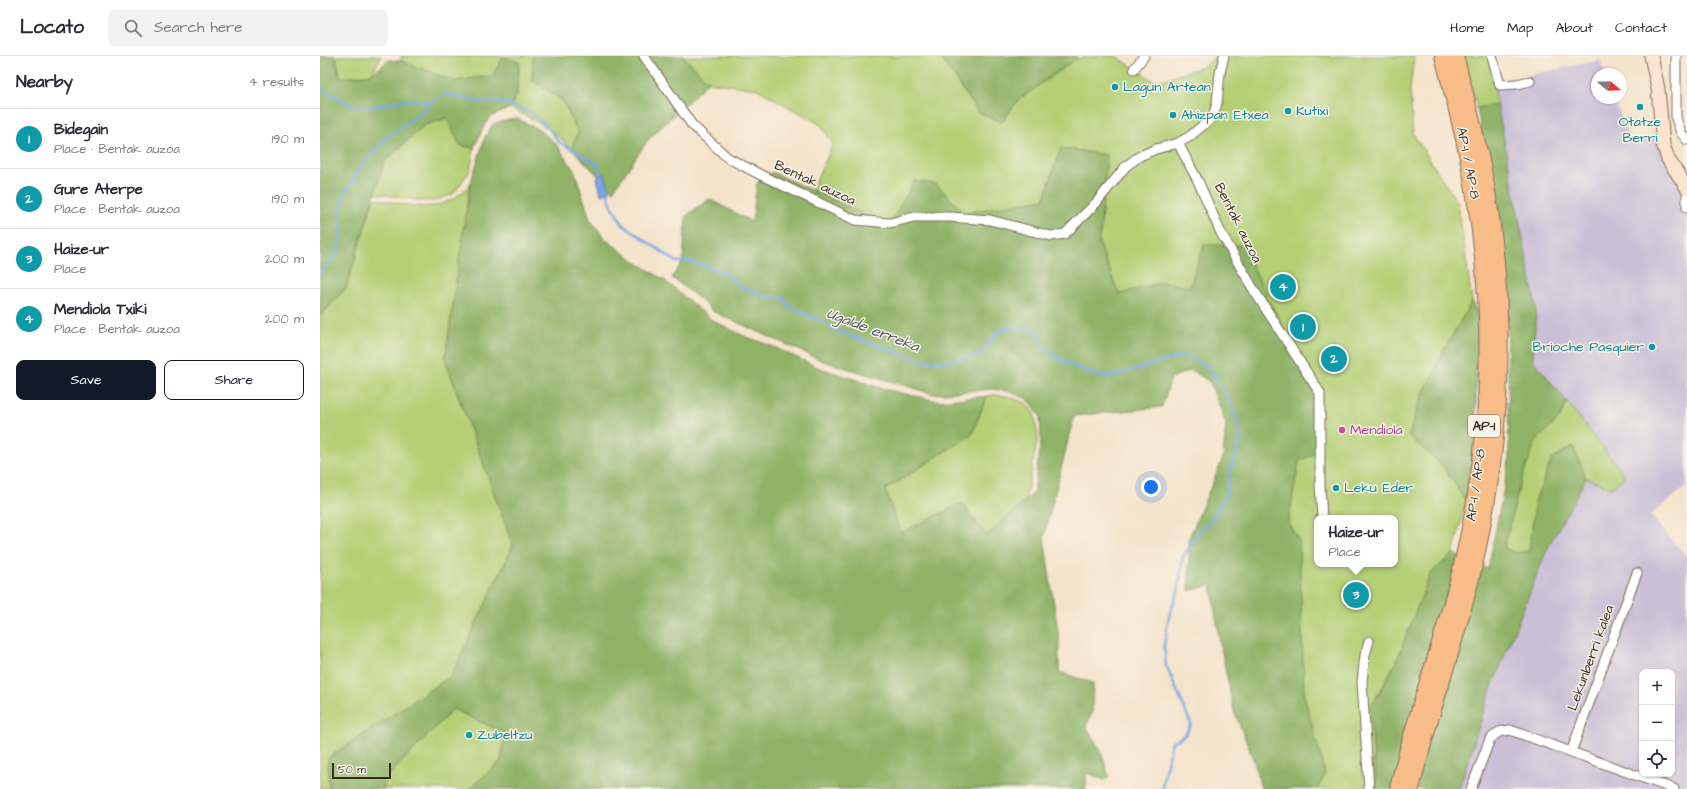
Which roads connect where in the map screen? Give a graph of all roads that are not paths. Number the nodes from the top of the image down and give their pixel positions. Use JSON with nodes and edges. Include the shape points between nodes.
{"nodes":[{"id":1,"x":644,"y":56,"type":"edge"},
{"id":2,"x":1144,"y":56,"type":"edge"},
{"id":3,"x":1224,"y":56,"type":"edge"},
{"id":4,"x":1443,"y":56,"type":"edge"},
{"id":5,"x":1455,"y":56,"type":"edge"},
{"id":6,"x":1492,"y":56,"type":"edge"},
{"id":7,"x":1651,"y":56,"type":"edge"},
{"id":8,"x":1676,"y":56,"type":"edge"},
{"id":9,"x":1134,"y":69,"type":"dead end"},
{"id":10,"x":1530,"y":81,"type":"dead end"},
{"id":11,"x":1687,"y":140,"type":"edge"},
{"id":12,"x":1178,"y":143,"type":"junction"},
{"id":13,"x":1685,"y":180,"type":"edge"},
{"id":14,"x":1687,"y":196,"type":"edge"},
{"id":15,"x":1687,"y":208,"type":"edge"},
{"id":16,"x":1322,"y":515,"type":"edge"},
{"id":17,"x":1637,"y":573,"type":"dead end"},
{"id":18,"x":1369,"y":641,"type":"dead end"},
{"id":19,"x":1572,"y":752,"type":"junction"},
{"id":20,"x":1369,"y":789,"type":"edge"},
{"id":21,"x":1398,"y":789,"type":"edge"},
{"id":22,"x":1411,"y":789,"type":"edge"},
{"id":23,"x":1471,"y":789,"type":"edge"},
{"id":24,"x":1674,"y":789,"type":"edge"}],
"edges":[{"from":1,"to":12,"type":"street","name":"Bentak auzoa","via":[[692,125],[728,158],[855,220],[890,223],[914,217],[950,217],[990,220],[1051,236],[1065,234],[1096,203],[1126,166],[1140,156]]},
{"from":2,"to":9,"type":"street"},
{"from":3,"to":12,"type":"street","name":"Bentak auzoa","via":[[1217,103],[1212,117],[1200,129]]},
{"from":4,"to":21,"type":"highway","name":"AP-1 / AP-8","number":"AP-1","via":[[1467,151],[1482,246],[1487,326],[1486,406],[1475,501],[1462,564]]},
{"from":5,"to":22,"type":"highway","name":"AP-1 / AP-8","number":"AP-1","via":[[1478,149],[1494,245],[1499,316],[1498,407],[1487,503],[1474,566]]},
{"from":6,"to":10,"type":"street","via":[[1500,85]]},
{"from":7,"to":13,"type":"street","via":[[1658,89],[1663,144],[1668,159]]},
{"from":8,"to":11,"type":"street","via":[[1676,118],[1681,133]]},
{"from":12,"to":16,"type":"street","name":"Bentak auzoa","via":[[1221,233],[1320,393]]},
{"from":14,"to":15,"type":"street"},
{"from":17,"to":19,"type":"street","name":"Lekunberri kalea"},
{"from":18,"to":20,"type":"street","via":[[1362,682]]},
{"from":19,"to":23,"type":"street","via":[[1510,730],[1499,732],[1490,739]]},
{"from":19,"to":24,"type":"street"}]}
